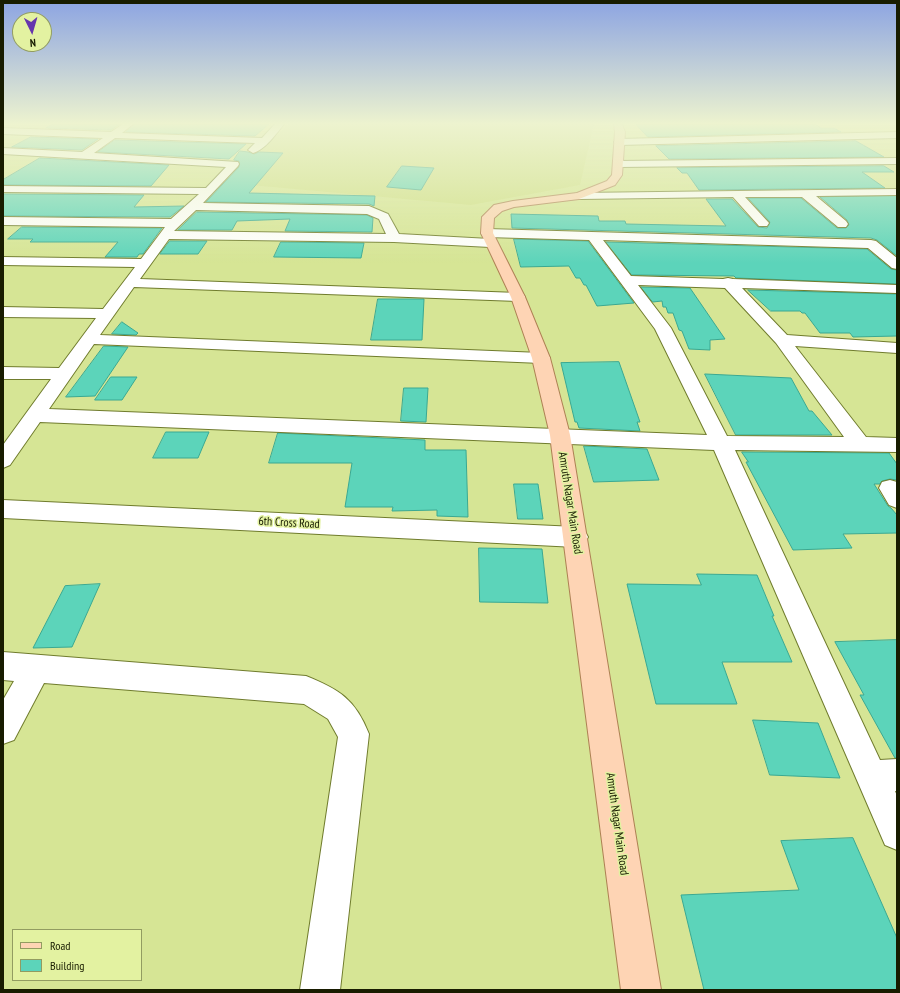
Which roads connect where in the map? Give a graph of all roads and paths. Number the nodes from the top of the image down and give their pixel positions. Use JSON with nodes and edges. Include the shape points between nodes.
{"nodes":[{"id":1,"x":229,"y":170,"type":"edge"},
{"id":2,"x":617,"y":170,"type":"edge"},
{"id":3,"x":3,"y":189,"type":"edge"},
{"id":4,"x":209,"y":191,"type":"junction"},
{"id":5,"x":896,"y":192,"type":"edge"},
{"id":6,"x":805,"y":193,"type":"junction"},
{"id":7,"x":736,"y":194,"type":"junction"},
{"id":8,"x":579,"y":196,"type":"junction"},
{"id":9,"x":192,"y":206,"type":"junction"},
{"id":10,"x":3,"y":221,"type":"edge"},
{"id":11,"x":174,"y":223,"type":"junction"},
{"id":12,"x":763,"y":223,"type":"dead end"},
{"id":13,"x":842,"y":224,"type":"dead end"},
{"id":14,"x":165,"y":235,"type":"junction"},
{"id":15,"x":593,"y":236,"type":"junction"},
{"id":16,"x":394,"y":238,"type":"junction"},
{"id":17,"x":488,"y":238,"type":"junction"},
{"id":18,"x":3,"y":261,"type":"edge"},
{"id":19,"x":145,"y":263,"type":"junction"},
{"id":20,"x":897,"y":266,"type":"edge"},
{"id":21,"x":627,"y":280,"type":"junction"},
{"id":22,"x":728,"y":282,"type":"junction"},
{"id":23,"x":130,"y":283,"type":"junction"},
{"id":24,"x":897,"y":289,"type":"edge"},
{"id":25,"x":518,"y":297,"type":"junction"},
{"id":26,"x":3,"y":312,"type":"edge"},
{"id":27,"x":107,"y":314,"type":"junction"},
{"id":28,"x":89,"y":339,"type":"junction"},
{"id":29,"x":782,"y":340,"type":"junction"},
{"id":30,"x":897,"y":348,"type":"edge"},
{"id":31,"x":541,"y":358,"type":"junction"},
{"id":32,"x":3,"y":374,"type":"edge"},
{"id":33,"x":64,"y":374,"type":"junction"},
{"id":34,"x":36,"y":415,"type":"junction"},
{"id":35,"x":560,"y":435,"type":"junction"},
{"id":36,"x":721,"y":443,"type":"junction"},
{"id":37,"x":860,"y":444,"type":"junction"},
{"id":38,"x":897,"y":445,"type":"edge"},
{"id":39,"x":3,"y":460,"type":"edge"},
{"id":40,"x":3,"y":510,"type":"edge"},
{"id":41,"x":576,"y":537,"type":"junction"},
{"id":42,"x":3,"y":666,"type":"edge"},
{"id":43,"x":36,"y":669,"type":"junction"},
{"id":44,"x":3,"y":729,"type":"edge"},
{"id":45,"x":884,"y":776,"type":"edge"},
{"id":46,"x":897,"y":833,"type":"edge"},
{"id":47,"x":320,"y":990,"type":"edge"},
{"id":48,"x":642,"y":990,"type":"edge"}],
"edges":[{"from":1,"to":4,"type":"street"},
{"from":2,"to":8,"type":"main road","via":[[611,183]]},
{"from":3,"to":4,"type":"street"},
{"from":4,"to":9,"type":"street"},
{"from":5,"to":6,"type":"street"},
{"from":6,"to":7,"type":"street"},
{"from":6,"to":13,"type":"street"},
{"from":7,"to":8,"type":"street"},
{"from":7,"to":12,"type":"street"},
{"from":8,"to":17,"type":"main road","via":[[498,208],[488,217]]},
{"from":9,"to":11,"type":"street"},
{"from":9,"to":16,"type":"street","via":[[369,210],[384,216]]},
{"from":10,"to":11,"type":"street"},
{"from":11,"to":14,"type":"street"},
{"from":14,"to":16,"type":"street"},
{"from":14,"to":19,"type":"street"},
{"from":15,"to":17,"type":"street"},
{"from":15,"to":20,"type":"street","via":[[871,244]]},
{"from":15,"to":21,"type":"street"},
{"from":16,"to":17,"type":"street"},
{"from":17,"to":25,"type":"main road","name":"Amruth Nagar Main Road"},
{"from":18,"to":19,"type":"street"},
{"from":19,"to":23,"type":"street"},
{"from":21,"to":22,"type":"street"},
{"from":21,"to":36,"type":"street","via":[[664,328]]},
{"from":22,"to":24,"type":"street"},
{"from":22,"to":29,"type":"street"},
{"from":23,"to":25,"type":"street"},
{"from":23,"to":27,"type":"street"},
{"from":25,"to":31,"type":"main road","name":"Amruth Nagar Main Road"},
{"from":26,"to":27,"type":"street"},
{"from":27,"to":28,"type":"street"},
{"from":28,"to":31,"type":"street"},
{"from":28,"to":33,"type":"street"},
{"from":29,"to":30,"type":"street"},
{"from":29,"to":37,"type":"street"},
{"from":31,"to":35,"type":"main road","name":"Amruth Nagar Main Road"},
{"from":32,"to":33,"type":"street"},
{"from":33,"to":34,"type":"street"},
{"from":34,"to":35,"type":"street"},
{"from":34,"to":39,"type":"street"},
{"from":35,"to":36,"type":"street"},
{"from":35,"to":41,"type":"main road","name":"Amruth Nagar Main Road"},
{"from":36,"to":37,"type":"street"},
{"from":36,"to":45,"type":"street"},
{"from":37,"to":38,"type":"street"},
{"from":40,"to":41,"type":"street","name":"6th Cross Road"},
{"from":41,"to":48,"type":"main road","name":"Amruth Nagar Main Road"},
{"from":42,"to":43,"type":"street"},
{"from":43,"to":44,"type":"street"},
{"from":43,"to":47,"type":"street","via":[[306,690],[338,709],[354,734]]},
{"from":45,"to":46,"type":"street"}]}
